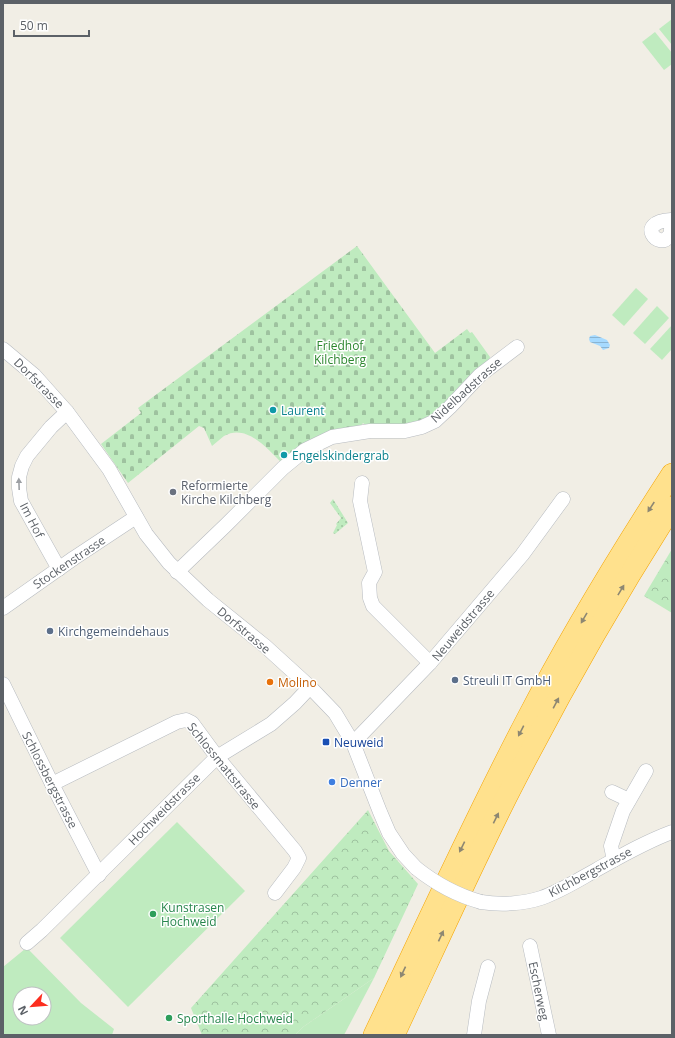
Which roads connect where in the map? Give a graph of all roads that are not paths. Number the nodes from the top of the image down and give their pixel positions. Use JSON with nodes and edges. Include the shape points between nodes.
{"nodes":[{"id":1,"x":671,"y":220,"type":"edge"},
{"id":2,"x":661,"y":231,"type":"dead end"},
{"id":3,"x":517,"y":347,"type":"dead end"},
{"id":4,"x":3,"y":349,"type":"edge"},
{"id":5,"x":67,"y":412,"type":"junction"},
{"id":6,"x":672,"y":474,"type":"edge"},
{"id":7,"x":362,"y":483,"type":"dead end"},
{"id":8,"x":563,"y":499,"type":"dead end"},
{"id":9,"x":672,"y":507,"type":"edge"},
{"id":10,"x":136,"y":517,"type":"junction"},
{"id":11,"x":59,"y":569,"type":"junction"},
{"id":12,"x":178,"y":572,"type":"junction"},
{"id":13,"x":3,"y":608,"type":"edge"},
{"id":14,"x":430,"y":663,"type":"junction"},
{"id":15,"x":3,"y":684,"type":"edge"},
{"id":16,"x":310,"y":687,"type":"junction"},
{"id":17,"x":353,"y":743,"type":"junction"},
{"id":18,"x":217,"y":757,"type":"junction"},
{"id":19,"x":646,"y":771,"type":"dead end"},
{"id":20,"x":52,"y":784,"type":"junction"},
{"id":21,"x":612,"y":792,"type":"dead end"},
{"id":22,"x":629,"y":800,"type":"junction"},
{"id":23,"x":672,"y":832,"type":"edge"},
{"id":24,"x":614,"y":860,"type":"junction"},
{"id":25,"x":99,"y":874,"type":"junction"},
{"id":26,"x":275,"y":893,"type":"dead end"},
{"id":27,"x":481,"y":902,"type":"joint"},
{"id":28,"x":27,"y":943,"type":"dead end"},
{"id":29,"x":530,"y":946,"type":"dead end"},
{"id":30,"x":488,"y":967,"type":"dead end"},
{"id":31,"x":374,"y":1035,"type":"edge"},
{"id":32,"x":394,"y":1035,"type":"edge"},
{"id":33,"x":474,"y":1035,"type":"edge"},
{"id":34,"x":549,"y":1035,"type":"edge"}],
"edges":[{"from":1,"to":2,"type":"street"},
{"from":3,"to":12,"type":"street","name":"Nidelbadstrasse","via":[[480,375],[435,421],[405,431],[370,431],[332,437],[304,450],[282,468]]},
{"from":4,"to":5,"type":"street","name":"Dorfstrasse","via":[[34,375]]},
{"from":5,"to":10,"type":"street","name":"Dorfstrasse","via":[[109,469]]},
{"from":11,"to":5,"type":"street","name":"Im Hof","one_way":true,"via":[[21,501],[19,477],[27,456]]},
{"from":6,"to":31,"type":"highway","one_way":true,"via":[[600,589],[526,720],[456,859]]},
{"from":7,"to":14,"type":"street","via":[[360,501],[375,572],[369,583],[373,606]]},
{"from":8,"to":14,"type":"street","name":"Neuweidstrasse","via":[[522,555]]},
{"from":32,"to":9,"type":"highway","one_way":true,"via":[[535,742],[573,671]]},
{"from":10,"to":11,"type":"street","name":"Stockenstrasse"},
{"from":10,"to":12,"type":"street","name":"Dorfstrasse","via":[[153,543]]},
{"from":11,"to":13,"type":"street","name":"Stockenstrasse"},
{"from":12,"to":16,"type":"street","name":"Dorfstrasse"},
{"from":14,"to":17,"type":"street","name":"Neuweidstrasse"},
{"from":15,"to":20,"type":"street","name":"Schlossbergstrasse"},
{"from":16,"to":17,"type":"street","name":"Dorfstrasse","via":[[335,713]]},
{"from":16,"to":18,"type":"street","name":"Hochweidstrasse","via":[[271,724]]},
{"from":17,"to":27,"type":"street","name":"Dorfstrasse","bridge":true,"via":[[389,833],[403,854],[416,868],[443,887]]},
{"from":18,"to":20,"type":"street","name":"Schlossmattstrasse","via":[[192,723],[186,720],[177,722]]},
{"from":18,"to":25,"type":"street","name":"Hochweidstrasse"},
{"from":18,"to":26,"type":"street","name":"Schlossmattstrasse","via":[[299,858]]},
{"from":19,"to":22,"type":"street"},
{"from":20,"to":25,"type":"street","name":"Schlossbergstrasse"},
{"from":21,"to":22,"type":"street"},
{"from":22,"to":24,"type":"street","via":[[611,846]]},
{"from":23,"to":24,"type":"street","name":"Kilchbergstrasse"},
{"from":24,"to":27,"type":"street","name":"Kilchbergstrasse","via":[[541,898],[494,904]]},
{"from":25,"to":28,"type":"street","name":"Hochweidstrasse"},
{"from":29,"to":34,"type":"street","name":"Escherweg"},
{"from":30,"to":33,"type":"street"}]}
